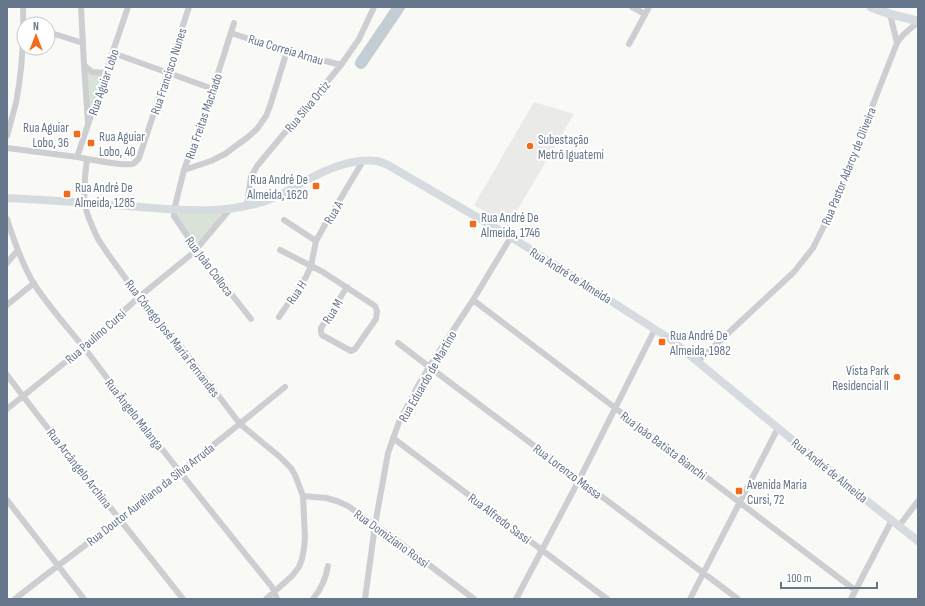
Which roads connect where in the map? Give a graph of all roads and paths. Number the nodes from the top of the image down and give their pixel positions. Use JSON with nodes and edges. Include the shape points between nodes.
{"nodes":[{"id":1,"x":81,"y":7,"type":"edge"},
{"id":2,"x":128,"y":7,"type":"edge"},
{"id":3,"x":189,"y":7,"type":"edge"},
{"id":4,"x":374,"y":7,"type":"edge"},
{"id":5,"x":632,"y":7,"type":"edge"},
{"id":6,"x":648,"y":7,"type":"edge"},
{"id":7,"x":871,"y":7,"type":"edge"},
{"id":8,"x":645,"y":14,"type":"junction"},
{"id":9,"x":890,"y":14,"type":"junction"},
{"id":10,"x":918,"y":21,"type":"edge"},
{"id":11,"x":234,"y":23,"type":"dead end"},
{"id":12,"x":231,"y":33,"type":"junction"},
{"id":13,"x":56,"y":35,"type":"edge"},
{"id":14,"x":83,"y":43,"type":"junction"},
{"id":15,"x":897,"y":43,"type":"junction"},
{"id":16,"x":629,"y":44,"type":"dead end"},
{"id":17,"x":286,"y":51,"type":"junction"},
{"id":18,"x":113,"y":53,"type":"junction"},
{"id":19,"x":21,"y":56,"type":"edge"},
{"id":20,"x":84,"y":65,"type":"junction"},
{"id":21,"x":341,"y":65,"type":"junction"},
{"id":22,"x":106,"y":73,"type":"junction"},
{"id":23,"x":167,"y":73,"type":"junction"},
{"id":24,"x":213,"y":89,"type":"junction"},
{"id":25,"x":88,"y":126,"type":"junction"},
{"id":26,"x":7,"y":136,"type":"edge"},
{"id":27,"x":7,"y":148,"type":"edge"},
{"id":28,"x":77,"y":157,"type":"junction"},
{"id":29,"x":87,"y":159,"type":"junction"},
{"id":30,"x":363,"y":161,"type":"junction"},
{"id":31,"x":184,"y":170,"type":"junction"},
{"id":32,"x":7,"y":198,"type":"edge"},
{"id":33,"x":84,"y":202,"type":"junction"},
{"id":34,"x":248,"y":206,"type":"junction"},
{"id":35,"x":230,"y":209,"type":"junction"},
{"id":36,"x":174,"y":210,"type":"junction"},
{"id":37,"x":7,"y":220,"type":"edge"},
{"id":38,"x":284,"y":220,"type":"dead end"},
{"id":39,"x":511,"y":237,"type":"junction"},
{"id":40,"x":316,"y":241,"type":"junction"},
{"id":41,"x":196,"y":249,"type":"junction"},
{"id":42,"x":18,"y":250,"type":"junction"},
{"id":43,"x":280,"y":250,"type":"dead end"},
{"id":44,"x":7,"y":263,"type":"edge"},
{"id":45,"x":311,"y":266,"type":"junction"},
{"id":46,"x":34,"y":283,"type":"junction"},
{"id":47,"x":347,"y":288,"type":"junction"},
{"id":48,"x":139,"y":297,"type":"junction"},
{"id":49,"x":473,"y":300,"type":"junction"},
{"id":50,"x":7,"y":305,"type":"edge"},
{"id":51,"x":279,"y":317,"type":"dead end"},
{"id":52,"x":251,"y":319,"type":"dead end"},
{"id":53,"x":656,"y":329,"type":"junction"},
{"id":54,"x":398,"y":342,"type":"dead end"},
{"id":55,"x":84,"y":347,"type":"junction"},
{"id":56,"x":697,"y":362,"type":"junction"},
{"id":57,"x":429,"y":367,"type":"junction"},
{"id":58,"x":7,"y":375,"type":"edge"},
{"id":59,"x":284,"y":387,"type":"dead end"},
{"id":60,"x":23,"y":397,"type":"junction"},
{"id":61,"x":615,"y":408,"type":"junction"},
{"id":62,"x":7,"y":409,"type":"edge"},
{"id":63,"x":240,"y":424,"type":"junction"},
{"id":64,"x":778,"y":428,"type":"junction"},
{"id":65,"x":393,"y":438,"type":"junction"},
{"id":66,"x":180,"y":472,"type":"junction"},
{"id":67,"x":579,"y":480,"type":"junction"},
{"id":68,"x":303,"y":496,"type":"junction"},
{"id":69,"x":7,"y":500,"type":"edge"},
{"id":70,"x":918,"y":501,"type":"edge"},
{"id":71,"x":740,"y":502,"type":"junction"},
{"id":72,"x":120,"y":519,"type":"junction"},
{"id":73,"x":892,"y":520,"type":"junction"},
{"id":74,"x":375,"y":525,"type":"junction"},
{"id":75,"x":899,"y":526,"type":"junction"},
{"id":76,"x":918,"y":541,"type":"edge"},
{"id":77,"x":542,"y":550,"type":"junction"},
{"id":78,"x":58,"y":565,"type":"junction"},
{"id":79,"x":328,"y":566,"type":"dead end"},
{"id":80,"x":704,"y":573,"type":"junction"},
{"id":81,"x":855,"y":590,"type":"junction"},
{"id":82,"x":274,"y":593,"type":"junction"},
{"id":83,"x":15,"y":599,"type":"edge"},
{"id":84,"x":84,"y":599,"type":"edge"},
{"id":85,"x":183,"y":599,"type":"edge"},
{"id":86,"x":266,"y":599,"type":"edge"},
{"id":87,"x":277,"y":599,"type":"edge"},
{"id":88,"x":313,"y":599,"type":"edge"},
{"id":89,"x":365,"y":599,"type":"edge"},
{"id":90,"x":474,"y":599,"type":"edge"},
{"id":91,"x":516,"y":599,"type":"edge"},
{"id":92,"x":607,"y":599,"type":"edge"},
{"id":93,"x":690,"y":599,"type":"edge"},
{"id":94,"x":738,"y":599,"type":"edge"},
{"id":95,"x":850,"y":599,"type":"edge"}],
"edges":[{"from":1,"to":14,"type":"street"},
{"from":2,"to":18,"type":"street","name":"Rua Aguiar Lobo"},
{"from":3,"to":23,"type":"street","name":"Rua Francisco Nunes"},
{"from":4,"to":21,"type":"street","name":"Rua Silva Ortiz","via":[[360,39]]},
{"from":5,"to":8,"type":"street"},
{"from":6,"to":8,"type":"street"},
{"from":7,"to":9,"type":"highway"},
{"from":8,"to":16,"type":"street"},
{"from":9,"to":10,"type":"highway"},
{"from":9,"to":15,"type":"street"},
{"from":10,"to":15,"type":"street","name":"Rua Pastor Adarcy de Oliveira"},
{"from":11,"to":12,"type":"street","name":"Rua Freitas Machado"},
{"from":12,"to":17,"type":"street","name":"Rua Correia Arnau"},
{"from":12,"to":24,"type":"street","name":"Rua Freitas Machado"},
{"from":13,"to":14,"type":"street"},
{"from":14,"to":20,"type":"street"},
{"from":15,"to":56,"type":"street","name":"Rua Pastor Adarcy de Oliveira","via":[[838,197],[813,248],[794,272]]},
{"from":17,"to":21,"type":"street","name":"Rua Correia Arnau"},
{"from":17,"to":31,"type":"street","via":[[270,106],[257,129],[224,154]]},
{"from":18,"to":22,"type":"street","name":"Rua Aguiar Lobo"},
{"from":18,"to":23,"type":"street"},
{"from":19,"to":26,"type":"street","via":[[16,104]]},
{"from":20,"to":22,"type":"street","via":[[92,72]]},
{"from":20,"to":25,"type":"street"},
{"from":21,"to":34,"type":"street","name":"Rua Silva Ortiz","via":[[257,166],[251,178]]},
{"from":22,"to":25,"type":"street","name":"Rua Aguiar Lobo"},
{"from":23,"to":24,"type":"street"},
{"from":23,"to":29,"type":"street","name":"Rua Francisco Nunes","via":[[136,162],[124,164]]},
{"from":24,"to":31,"type":"street","name":"Rua Freitas Machado"},
{"from":25,"to":28,"type":"street","name":"Rua Aguiar Lobo"},
{"from":27,"to":28,"type":"street"},
{"from":28,"to":29,"type":"street"},
{"from":29,"to":33,"type":"street","name":"Rua Cônego José Maria Fernandes"},
{"from":30,"to":34,"type":"main road","name":"Rua André de Almeida","via":[[326,170],[269,201]]},
{"from":30,"to":39,"type":"main road","name":"Rua André de Almeida","via":[[377,161],[388,165]]},
{"from":30,"to":40,"type":"street","name":"Rua A"},
{"from":31,"to":36,"type":"street","name":"Rua Freitas Machado"},
{"from":32,"to":33,"type":"main road","name":"Rua André de Almeida"},
{"from":33,"to":36,"type":"main road","name":"Rua André de Almeida"},
{"from":33,"to":48,"type":"street","name":"Rua Cônego José Maria Fernandes","via":[[98,238]]},
{"from":34,"to":35,"type":"main road","name":"Rua André de Almeida"},
{"from":35,"to":36,"type":"main road","name":"Rua André de Almeida"},
{"from":35,"to":41,"type":"street","name":"Rua Paulino Cursi"},
{"from":36,"to":41,"type":"street","name":"Rua João Colloca","via":[[174,216]]},
{"from":37,"to":42,"type":"street","name":"Rua Ângelo Malanga"},
{"from":38,"to":40,"type":"street"},
{"from":39,"to":49,"type":"street","name":"Rua Eduardo de Martino"},
{"from":39,"to":53,"type":"main road","name":"Rua André de Almeida"},
{"from":40,"to":45,"type":"street","name":"Rua A"},
{"from":41,"to":48,"type":"street","name":"Rua Paulino Cursi"},
{"from":41,"to":52,"type":"street","name":"Rua João Colloca"},
{"from":42,"to":44,"type":"street"},
{"from":42,"to":46,"type":"street","name":"Rua Ângelo Malanga"},
{"from":43,"to":45,"type":"street"},
{"from":45,"to":47,"type":"street"},
{"from":45,"to":51,"type":"street","name":"Rua H"},
{"from":46,"to":50,"type":"street"},
{"from":46,"to":55,"type":"street","name":"Rua Ângelo Malanga"},
{"from":47,"to":47,"type":"street","name":"Rua M","via":[[375,306],[377,311],[376,319],[353,351],[322,335],[321,332]]},
{"from":48,"to":55,"type":"street","name":"Rua Paulino Cursi"},
{"from":48,"to":63,"type":"street","name":"Rua Cônego José Maria Fernandes"},
{"from":49,"to":57,"type":"street","name":"Rua Eduardo de Martino"},
{"from":49,"to":61,"type":"street","name":"Rua João Batista Bianchi"},
{"from":53,"to":56,"type":"main road","name":"Rua André de Almeida"},
{"from":53,"to":61,"type":"street"},
{"from":54,"to":57,"type":"street","name":"Rua Lorenzo Massa"},
{"from":55,"to":60,"type":"street","name":"Rua Paulino Cursi"},
{"from":55,"to":66,"type":"street","name":"Rua Ângelo Malanga"},
{"from":56,"to":64,"type":"main road","name":"Rua André de Almeida"},
{"from":57,"to":65,"type":"street","name":"Rua Eduardo de Martino","via":[[405,409]]},
{"from":57,"to":67,"type":"street","name":"Rua Lorenzo Massa"},
{"from":58,"to":60,"type":"street","name":"Rua Arcângelo Archina"},
{"from":59,"to":63,"type":"street","name":"Rua Doutor Aureliano da Silva Arruda"},
{"from":60,"to":62,"type":"street","name":"Rua Paulino Cursi"},
{"from":60,"to":72,"type":"street","name":"Rua Arcângelo Archina"},
{"from":61,"to":67,"type":"street"},
{"from":61,"to":71,"type":"street","name":"Rua João Batista Bianchi"},
{"from":63,"to":66,"type":"street","name":"Rua Doutor Aureliano da Silva Arruda"},
{"from":63,"to":68,"type":"street","name":"Rua Cônego José Maria Fernandes","via":[[291,468]]},
{"from":64,"to":71,"type":"street"},
{"from":64,"to":73,"type":"main road","name":"Rua André de Almeida"},
{"from":65,"to":74,"type":"street","name":"Rua Eduardo de Martino"},
{"from":65,"to":77,"type":"street","name":"Rua Alfredo Sassi"},
{"from":66,"to":72,"type":"street","name":"Rua Doutor Aureliano da Silva Arruda"},
{"from":66,"to":82,"type":"street","name":"Rua Ângelo Malanga","via":[[272,587]]},
{"from":67,"to":77,"type":"street"},
{"from":67,"to":80,"type":"street","name":"Rua Lorenzo Massa"},
{"from":68,"to":74,"type":"street","name":"Rua Domiziano Rossi","via":[[337,501]]},
{"from":68,"to":82,"type":"street","name":"Rua Cônego José Maria Fernandes","via":[[305,538],[302,559],[292,576]]},
{"from":69,"to":78,"type":"street"},
{"from":70,"to":75,"type":"street"},
{"from":71,"to":80,"type":"street"},
{"from":71,"to":81,"type":"street","name":"Rua João Batista Bianchi"},
{"from":72,"to":78,"type":"street","name":"Rua Doutor Aureliano da Silva Arruda"},
{"from":72,"to":85,"type":"street","name":"Rua Arcângelo Archina"},
{"from":73,"to":75,"type":"main road","name":"Rua André de Almeida"},
{"from":73,"to":81,"type":"street"},
{"from":74,"to":89,"type":"street","name":"Rua Eduardo de Martino"},
{"from":74,"to":90,"type":"street","name":"Rua Domiziano Rossi"},
{"from":75,"to":76,"type":"main road","name":"Rua André de Almeida"},
{"from":77,"to":91,"type":"street"},
{"from":77,"to":92,"type":"street","name":"Rua Alfredo Sassi"},
{"from":78,"to":83,"type":"street","name":"Rua Doutor Aureliano da Silva Arruda"},
{"from":78,"to":84,"type":"street"},
{"from":79,"to":88,"type":"street","via":[[322,587]]},
{"from":80,"to":93,"type":"street"},
{"from":80,"to":94,"type":"street","name":"Rua Lorenzo Massa"},
{"from":81,"to":95,"type":"street"},
{"from":82,"to":86,"type":"street","name":"Rua Cônego José Maria Fernandes"},
{"from":82,"to":87,"type":"street","name":"Rua Ângelo Malanga"}]}
